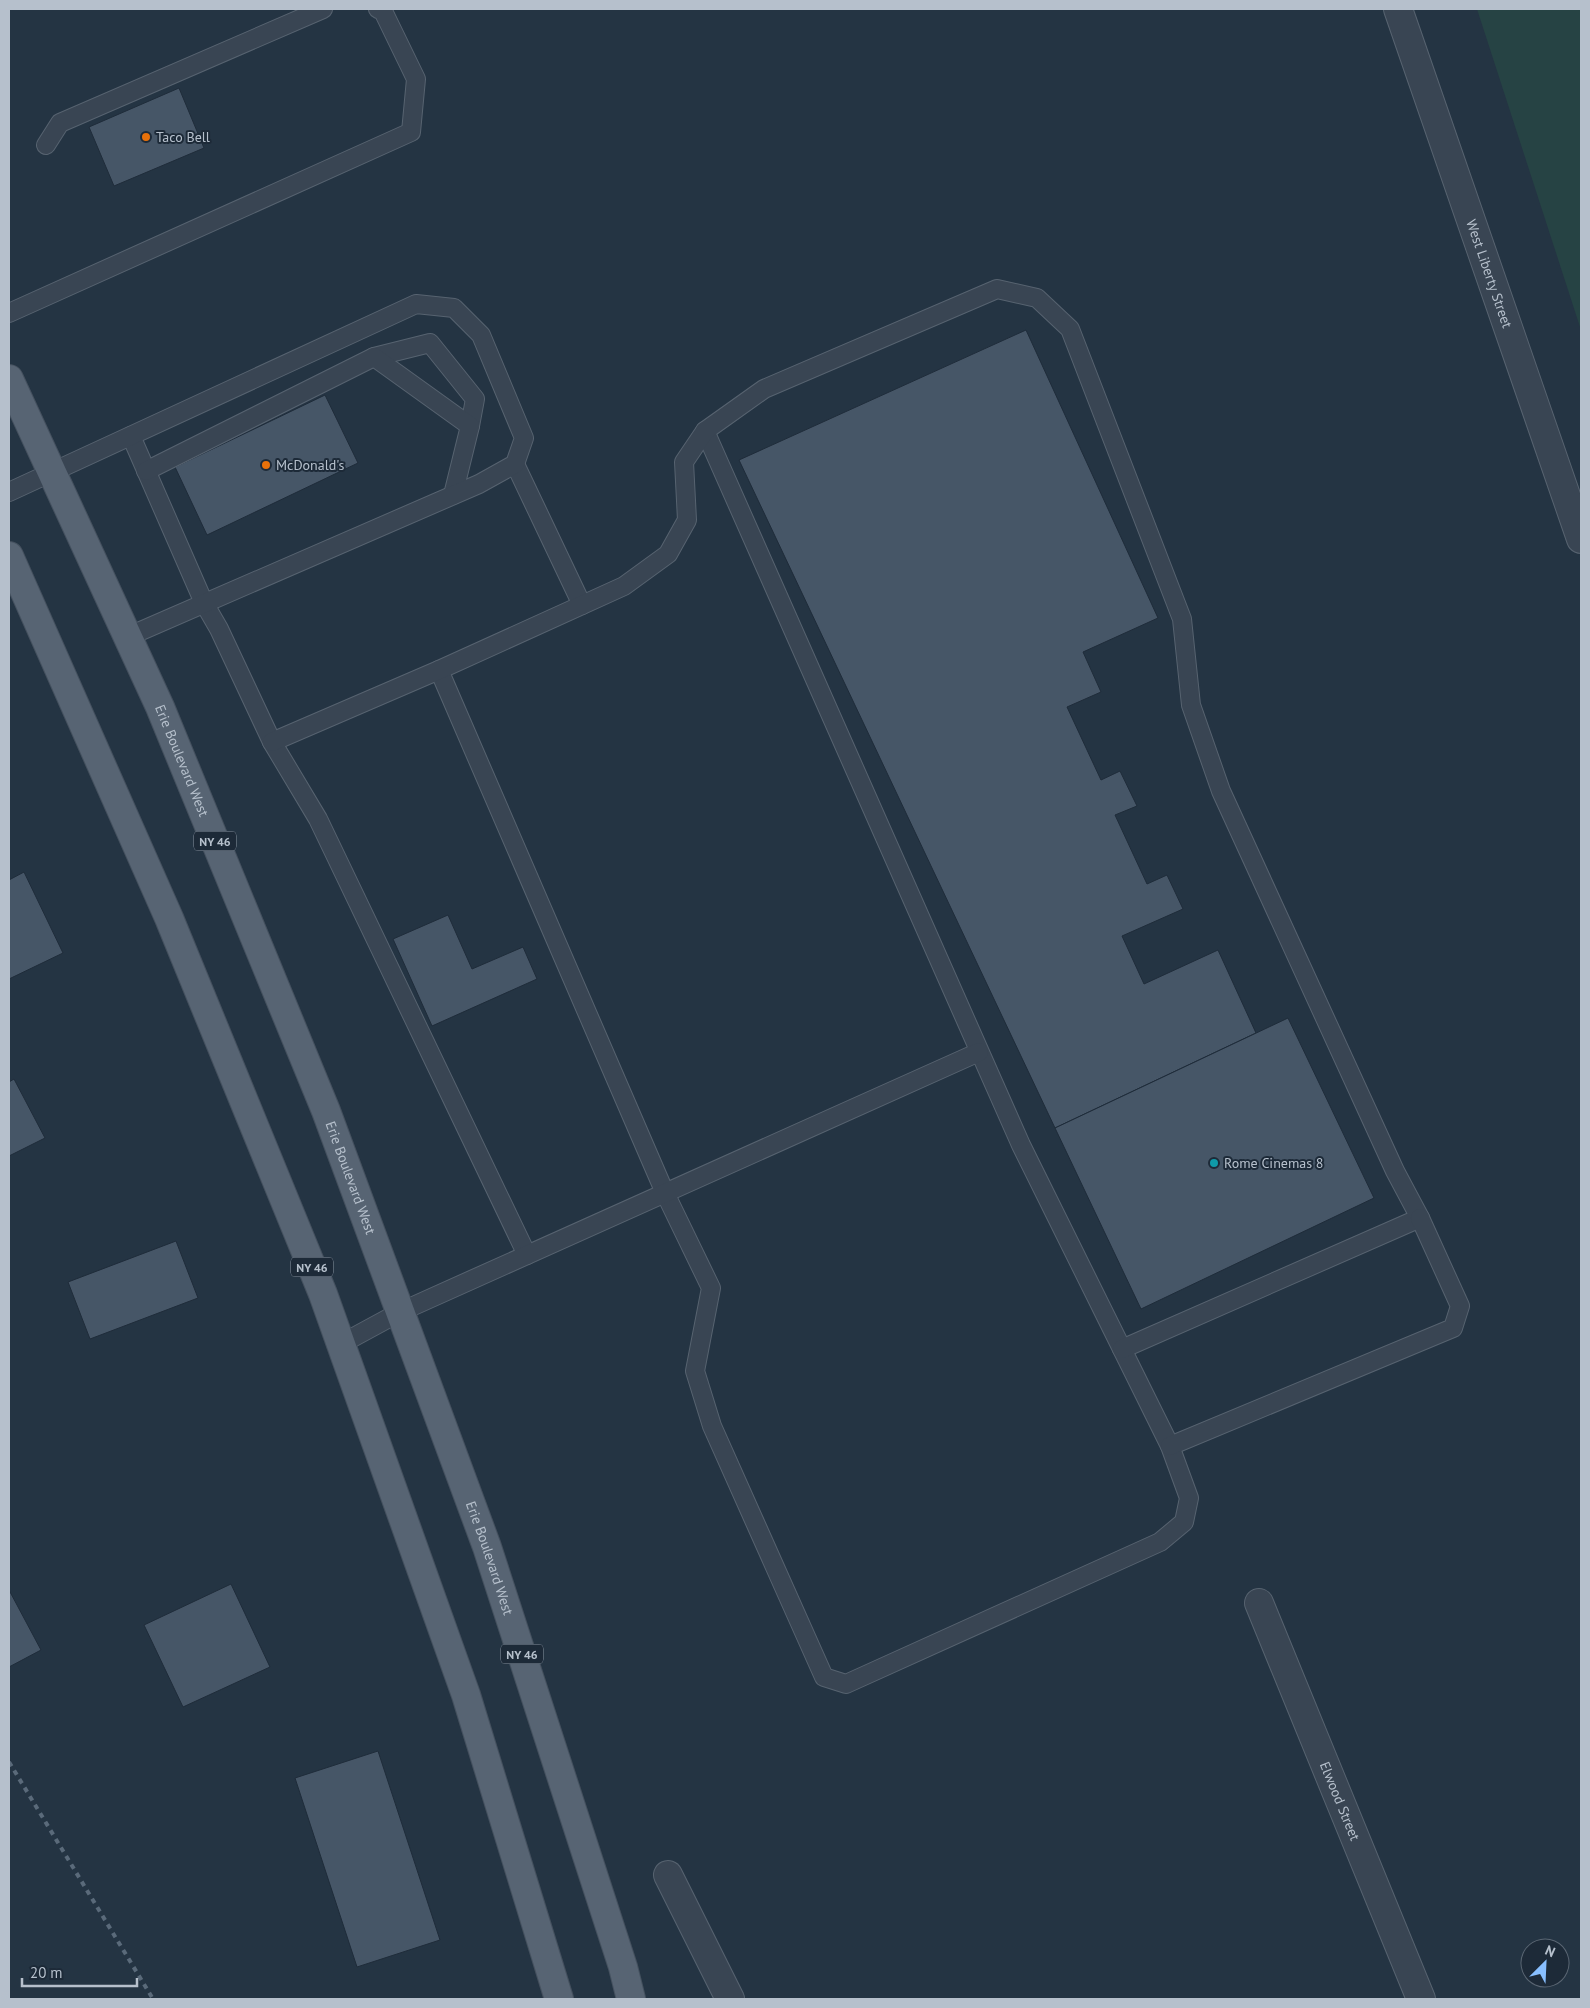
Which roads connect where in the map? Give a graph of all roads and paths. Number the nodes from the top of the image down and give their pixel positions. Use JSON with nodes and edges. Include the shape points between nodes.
{"nodes":[{"id":1,"x":323,"y":9,"type":"edge"},
{"id":2,"x":378,"y":9,"type":"edge"},
{"id":3,"x":1398,"y":9,"type":"edge"},
{"id":4,"x":46,"y":145,"type":"dead end"},
{"id":5,"x":9,"y":313,"type":"edge"},
{"id":6,"x":374,"y":357,"type":"junction"},
{"id":7,"x":9,"y":380,"type":"edge"},
{"id":8,"x":470,"y":426,"type":"junction"},
{"id":9,"x":704,"y":431,"type":"junction"},
{"id":10,"x":131,"y":436,"type":"junction"},
{"id":11,"x":515,"y":464,"type":"junction"},
{"id":12,"x":146,"y":471,"type":"junction"},
{"id":13,"x":53,"y":473,"type":"junction"},
{"id":14,"x":9,"y":492,"type":"edge"},
{"id":15,"x":453,"y":495,"type":"junction"},
{"id":16,"x":1581,"y":539,"type":"edge"},
{"id":17,"x":9,"y":556,"type":"edge"},
{"id":18,"x":204,"y":602,"type":"junction"},
{"id":19,"x":582,"y":605,"type":"junction"},
{"id":20,"x":127,"y":637,"type":"junction"},
{"id":21,"x":439,"y":670,"type":"junction"},
{"id":22,"x":272,"y":742,"type":"junction"},
{"id":23,"x":979,"y":1052,"type":"junction"},
{"id":24,"x":665,"y":1193,"type":"junction"},
{"id":25,"x":1420,"y":1218,"type":"junction"},
{"id":26,"x":527,"y":1254,"type":"junction"},
{"id":27,"x":400,"y":1312,"type":"junction"},
{"id":28,"x":341,"y":1344,"type":"junction"},
{"id":29,"x":1122,"y":1349,"type":"junction"},
{"id":30,"x":1170,"y":1446,"type":"junction"},
{"id":31,"x":1259,"y":1604,"type":"dead end"},
{"id":32,"x":668,"y":1875,"type":"dead end"},
{"id":33,"x":560,"y":1999,"type":"edge"},
{"id":34,"x":631,"y":1999,"type":"edge"},
{"id":35,"x":730,"y":1999,"type":"edge"},
{"id":36,"x":1420,"y":1999,"type":"edge"}],
"edges":[{"from":1,"to":4,"type":"lane","via":[[60,123]]},
{"from":2,"to":5,"type":"lane","via":[[383,11],[416,79],[411,132]]},
{"from":3,"to":16,"type":"street","name":"West Liberty Street"},
{"from":6,"to":8,"type":"lane"},
{"from":6,"to":8,"type":"lane","via":[[430,343],[475,399]]},
{"from":6,"to":12,"type":"lane"},
{"from":7,"to":13,"type":"main road","name":"Erie Boulevard West","number":"NY 46"},
{"from":8,"to":15,"type":"lane"},
{"from":9,"to":19,"type":"lane","via":[[684,462],[687,520],[668,554],[624,586]]},
{"from":9,"to":23,"type":"lane"},
{"from":9,"to":25,"type":"lane","via":[[764,389],[997,289],[1037,298],[1070,328],[1182,619],[1191,705],[1221,791],[1395,1171]]},
{"from":10,"to":11,"type":"lane","via":[[416,304],[454,308],[481,334],[524,438]]},
{"from":10,"to":12,"type":"lane"},
{"from":10,"to":13,"type":"lane"},
{"from":11,"to":15,"type":"lane"},
{"from":11,"to":19,"type":"lane"},
{"from":12,"to":18,"type":"lane"},
{"from":13,"to":14,"type":"lane"},
{"from":13,"to":20,"type":"main road","name":"Erie Boulevard West","number":"NY 46"},
{"from":15,"to":18,"type":"lane"},
{"from":17,"to":28,"type":"main road","number":"NY 46","via":[[169,918]]},
{"from":18,"to":20,"type":"lane"},
{"from":18,"to":22,"type":"lane"},
{"from":19,"to":21,"type":"lane"},
{"from":20,"to":27,"type":"main road","name":"Erie Boulevard West","number":"NY 46","via":[[160,708],[326,1111]]},
{"from":21,"to":22,"type":"lane"},
{"from":21,"to":24,"type":"lane"},
{"from":22,"to":26,"type":"lane","via":[[318,819]]},
{"from":23,"to":24,"type":"lane"},
{"from":23,"to":29,"type":"lane","via":[[1021,1146]]},
{"from":24,"to":26,"type":"lane"},
{"from":24,"to":30,"type":"lane","via":[[711,1288],[695,1371],[712,1426],[824,1676],[846,1684],[1160,1542],[1184,1522],[1189,1498]]},
{"from":25,"to":29,"type":"lane"},
{"from":25,"to":30,"type":"lane","via":[[1460,1306],[1453,1328]]},
{"from":26,"to":27,"type":"lane"},
{"from":27,"to":28,"type":"lane"},
{"from":27,"to":34,"type":"main road","name":"Erie Boulevard West","number":"NY 46","via":[[487,1547]]},
{"from":28,"to":33,"type":"main road","number":"NY 46","via":[[466,1695]]},
{"from":29,"to":30,"type":"lane"},
{"from":31,"to":36,"type":"street","name":"Elwood Street"},
{"from":32,"to":35,"type":"street"}]}
